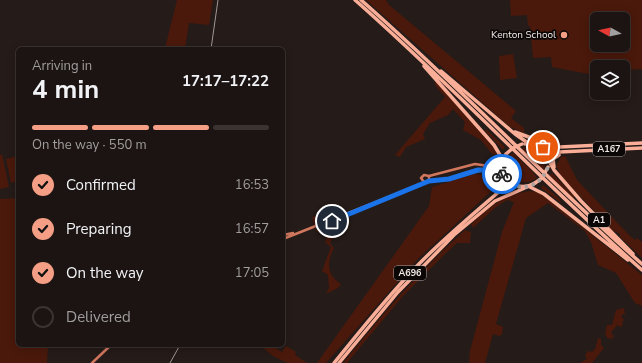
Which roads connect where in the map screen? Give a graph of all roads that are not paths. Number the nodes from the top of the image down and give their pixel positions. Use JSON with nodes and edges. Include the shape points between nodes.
{"nodes":[{"id":1,"x":356,"y":0,"type":"edge"},
{"id":2,"x":361,"y":0,"type":"edge"},
{"id":3,"x":420,"y":57,"type":"junction"},
{"id":4,"x":509,"y":129,"type":"junction"},
{"id":5,"x":528,"y":143,"type":"junction"},
{"id":6,"x":642,"y":143,"type":"edge"},
{"id":7,"x":537,"y":144,"type":"junction"},
{"id":8,"x":556,"y":146,"type":"junction"},
{"id":9,"x":642,"y":148,"type":"edge"},
{"id":10,"x":566,"y":152,"type":"junction"},
{"id":11,"x":549,"y":160,"type":"junction"},
{"id":12,"x":503,"y":162,"type":"junction"},
{"id":13,"x":558,"y":175,"type":"junction"},
{"id":14,"x":429,"y":176,"type":"junction"},
{"id":15,"x":421,"y":178,"type":"junction"},
{"id":16,"x":506,"y":178,"type":"junction"},
{"id":17,"x":429,"y":181,"type":"junction"},
{"id":18,"x":425,"y":183,"type":"junction"},
{"id":19,"x":528,"y":187,"type":"junction"},
{"id":20,"x":411,"y":188,"type":"junction"},
{"id":21,"x":299,"y":232,"type":"junction"},
{"id":22,"x":285,"y":235,"type":"edge"},
{"id":23,"x":285,"y":238,"type":"edge"},
{"id":24,"x":642,"y":267,"type":"edge"},
{"id":25,"x":109,"y":347,"type":"edge"},
{"id":26,"x":92,"y":363,"type":"edge"},
{"id":27,"x":332,"y":363,"type":"edge"},
{"id":28,"x":340,"y":363,"type":"edge"}],
"edges":[{"from":1,"to":3,"type":"highway","number":"A1"},
{"from":2,"to":3,"type":"highway","number":"A1"},
{"from":3,"to":4,"type":"highway","number":"A1"},
{"from":3,"to":12,"type":"highway","number":"A1","via":[[494,145]]},
{"from":3,"to":24,"type":"highway","number":"A1","via":[[536,173]]},
{"from":4,"to":5,"type":"highway","number":"A1"},
{"from":4,"to":8,"type":"highway","number":"A1","via":[[529,139]]},
{"from":5,"to":7,"type":"highway"},
{"from":5,"to":12,"type":"highway","bridge":true,"via":[[506,154]]},
{"from":6,"to":8,"type":"highway","number":"A167"},
{"from":7,"to":8,"type":"highway","number":"A167"},
{"from":7,"to":11,"type":"highway","via":[[545,150]]},
{"from":9,"to":10,"type":"highway","number":"A167"},
{"from":10,"to":11,"type":"highway","number":"A167","via":[[556,153]]},
{"from":10,"to":13,"type":"highway","via":[[553,160]]},
{"from":11,"to":13,"type":"highway","number":"A1"},
{"from":11,"to":19,"type":"highway","bridge":true,"via":[[542,178]]},
{"from":12,"to":14,"type":"main road","via":[[496,167],[475,164]]},
{"from":12,"to":16,"type":"highway"},
{"from":13,"to":24,"type":"highway","number":"A1"},
{"from":14,"to":15,"type":"main road","via":[[424,175]]},
{"from":14,"to":17,"type":"main road"},
{"from":15,"to":18,"type":"main road"},
{"from":15,"to":20,"type":"main road"},
{"from":16,"to":17,"type":"main road","via":[[491,170],[478,170],[449,179]]},
{"from":16,"to":19,"type":"highway","via":[[518,186]]},
{"from":16,"to":27,"type":"highway","number":"A696","via":[[506,184],[501,190],[416,266]]},
{"from":17,"to":18,"type":"main road"},
{"from":18,"to":20,"type":"main road"},
{"from":19,"to":24,"type":"highway","number":"A1","via":[[544,194]]},
{"from":19,"to":28,"type":"highway","number":"A696","via":[[495,201],[454,235],[398,292]]},
{"from":20,"to":21,"type":"main road"},
{"from":21,"to":22,"type":"main road"},
{"from":21,"to":23,"type":"main road"},
{"from":25,"to":26,"type":"main road"}]}
